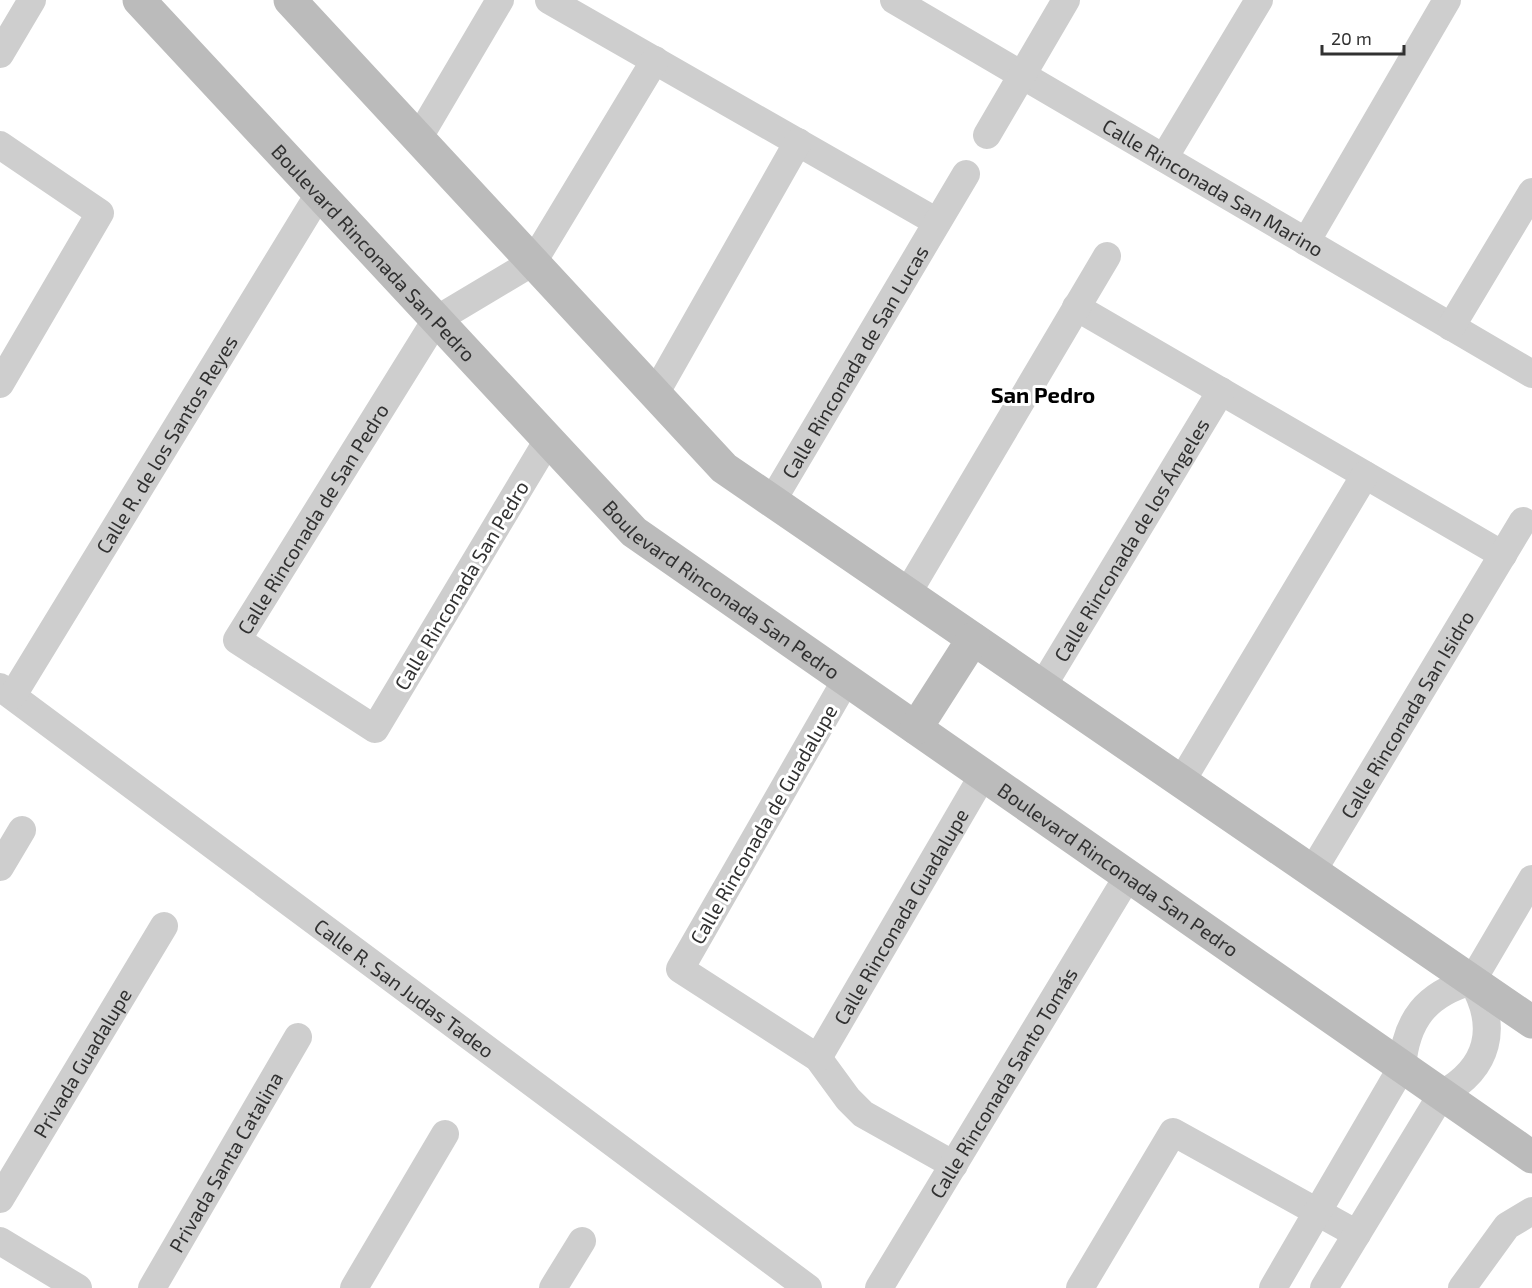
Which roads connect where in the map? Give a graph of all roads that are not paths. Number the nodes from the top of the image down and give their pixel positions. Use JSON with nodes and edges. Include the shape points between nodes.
{"nodes":[{"id":1,"x":32,"y":0,"type":"edge"},
{"id":2,"x":139,"y":0,"type":"edge"},
{"id":3,"x":290,"y":0,"type":"edge"},
{"id":4,"x":500,"y":0,"type":"edge"},
{"id":5,"x":549,"y":0,"type":"edge"},
{"id":6,"x":894,"y":0,"type":"edge"},
{"id":7,"x":1066,"y":0,"type":"edge"},
{"id":8,"x":1259,"y":0,"type":"edge"},
{"id":9,"x":1448,"y":0,"type":"edge"},
{"id":10,"x":0,"y":54,"type":"edge"},
{"id":11,"x":655,"y":60,"type":"junction"},
{"id":12,"x":1023,"y":75,"type":"junction"},
{"id":13,"x":987,"y":135,"type":"dead end"},
{"id":14,"x":418,"y":139,"type":"junction"},
{"id":15,"x":798,"y":142,"type":"junction"},
{"id":16,"x":0,"y":145,"type":"edge"},
{"id":17,"x":1164,"y":158,"type":"junction"},
{"id":18,"x":966,"y":174,"type":"dead end"},
{"id":19,"x":1532,"y":192,"type":"edge"},
{"id":20,"x":319,"y":194,"type":"junction"},
{"id":21,"x":937,"y":222,"type":"junction"},
{"id":22,"x":1306,"y":242,"type":"junction"},
{"id":23,"x":1107,"y":256,"type":"dead end"},
{"id":24,"x":533,"y":262,"type":"junction"},
{"id":25,"x":1076,"y":308,"type":"junction"},
{"id":26,"x":436,"y":320,"type":"junction"},
{"id":27,"x":1451,"y":327,"type":"junction"},
{"id":28,"x":1532,"y":374,"type":"edge"},
{"id":29,"x":0,"y":384,"type":"edge"},
{"id":30,"x":1221,"y":391,"type":"junction"},
{"id":31,"x":655,"y":394,"type":"junction"},
{"id":32,"x":548,"y":440,"type":"junction"},
{"id":33,"x":1365,"y":475,"type":"junction"},
{"id":34,"x":772,"y":501,"type":"junction"},
{"id":35,"x":1523,"y":521,"type":"dead end"},
{"id":36,"x":1503,"y":555,"type":"junction"},
{"id":37,"x":907,"y":594,"type":"junction"},
{"id":38,"x":973,"y":639,"type":"junction"},
{"id":39,"x":846,"y":680,"type":"junction"},
{"id":40,"x":1042,"y":687,"type":"junction"},
{"id":41,"x":7,"y":691,"type":"edge"},
{"id":42,"x":916,"y":728,"type":"junction"},
{"id":43,"x":375,"y":729,"type":"joint"},
{"id":44,"x":983,"y":775,"type":"junction"},
{"id":45,"x":1181,"y":782,"type":"junction"},
{"id":46,"x":22,"y":830,"type":"dead end"},
{"id":47,"x":0,"y":867,"type":"edge"},
{"id":48,"x":1312,"y":872,"type":"junction"},
{"id":49,"x":1128,"y":876,"type":"junction"},
{"id":50,"x":1532,"y":879,"type":"edge"},
{"id":51,"x":164,"y":926,"type":"dead end"},
{"id":52,"x":1472,"y":981,"type":"junction"},
{"id":53,"x":1532,"y":1022,"type":"edge"},
{"id":54,"x":298,"y":1037,"type":"dead end"},
{"id":55,"x":819,"y":1058,"type":"junction"},
{"id":56,"x":1402,"y":1067,"type":"junction"},
{"id":57,"x":1442,"y":1095,"type":"junction"},
{"id":58,"x":445,"y":1134,"type":"dead end"},
{"id":59,"x":1532,"y":1157,"type":"edge"},
{"id":60,"x":954,"y":1165,"type":"junction"},
{"id":61,"x":0,"y":1199,"type":"edge"},
{"id":62,"x":1532,"y":1211,"type":"edge"},
{"id":63,"x":1318,"y":1212,"type":"junction"},
{"id":64,"x":1357,"y":1234,"type":"junction"},
{"id":65,"x":0,"y":1241,"type":"edge"},
{"id":66,"x":582,"y":1241,"type":"dead end"},
{"id":67,"x":78,"y":1288,"type":"edge"},
{"id":68,"x":152,"y":1288,"type":"edge"},
{"id":69,"x":354,"y":1288,"type":"edge"},
{"id":70,"x":553,"y":1288,"type":"edge"},
{"id":71,"x":808,"y":1288,"type":"edge"},
{"id":72,"x":879,"y":1288,"type":"edge"},
{"id":73,"x":1080,"y":1288,"type":"edge"},
{"id":74,"x":1273,"y":1288,"type":"edge"},
{"id":75,"x":1324,"y":1288,"type":"edge"},
{"id":76,"x":1462,"y":1288,"type":"edge"}],
"edges":[{"from":1,"to":10,"type":"street"},
{"from":2,"to":20,"type":"street","name":"Boulevard Rinconada San Pedro"},
{"from":3,"to":14,"type":"street"},
{"from":4,"to":14,"type":"street"},
{"from":5,"to":11,"type":"street","name":"Calle Rinconada de San Lucas"},
{"from":6,"to":12,"type":"street","name":"Calle Rinconada San Marino"},
{"from":7,"to":12,"type":"street"},
{"from":8,"to":17,"type":"street"},
{"from":9,"to":22,"type":"street"},
{"from":11,"to":15,"type":"street","name":"Calle Rinconada de San Lucas"},
{"from":11,"to":24,"type":"street"},
{"from":12,"to":13,"type":"street"},
{"from":12,"to":17,"type":"street","name":"Calle Rinconada San Marino"},
{"from":14,"to":24,"type":"street"},
{"from":15,"to":21,"type":"street","name":"Calle Rinconada de San Lucas"},
{"from":15,"to":31,"type":"street"},
{"from":16,"to":29,"type":"street","via":[[100,213]]},
{"from":17,"to":22,"type":"street","name":"Calle Rinconada San Marino"},
{"from":18,"to":21,"type":"street","name":"Calle Rinconada de San Lucas"},
{"from":19,"to":27,"type":"street"},
{"from":20,"to":26,"type":"street","name":"Boulevard Rinconada San Pedro"},
{"from":20,"to":41,"type":"street","name":"Calle R. de los Santos Reyes"},
{"from":21,"to":34,"type":"street","name":"Calle Rinconada de San Lucas"},
{"from":22,"to":27,"type":"street","name":"Calle Rinconada San Marino"},
{"from":23,"to":25,"type":"street"},
{"from":24,"to":26,"type":"street"},
{"from":24,"to":31,"type":"street"},
{"from":25,"to":30,"type":"street"},
{"from":25,"to":37,"type":"street"},
{"from":26,"to":32,"type":"street","name":"Boulevard Rinconada San Pedro"},
{"from":26,"to":43,"type":"street","name":"Calle Rinconada de San Pedro","via":[[237,640]]},
{"from":27,"to":28,"type":"street","name":"Calle Rinconada San Marino"},
{"from":30,"to":33,"type":"street"},
{"from":30,"to":40,"type":"street","name":"Calle Rinconada de los Ángeles"},
{"from":31,"to":34,"type":"street","via":[[724,468]]},
{"from":32,"to":39,"type":"street","name":"Boulevard Rinconada San Pedro","via":[[634,532]]},
{"from":32,"to":43,"type":"street","name":"Calle Rinconada San Pedro"},
{"from":33,"to":36,"type":"street"},
{"from":33,"to":45,"type":"street"},
{"from":34,"to":37,"type":"street"},
{"from":35,"to":36,"type":"street","name":"Calle Rinconada San Isidro"},
{"from":36,"to":48,"type":"street","name":"Calle Rinconada San Isidro"},
{"from":37,"to":38,"type":"street"},
{"from":38,"to":40,"type":"street"},
{"from":38,"to":42,"type":"street"},
{"from":39,"to":42,"type":"street","name":"Boulevard Rinconada San Pedro"},
{"from":39,"to":55,"type":"street","name":"Calle Rinconada de Guadalupe","via":[[680,969]]},
{"from":40,"to":45,"type":"street"},
{"from":41,"to":71,"type":"street","name":"Calle R. San Judas Tadeo"},
{"from":42,"to":44,"type":"street","name":"Boulevard Rinconada San Pedro"},
{"from":44,"to":49,"type":"street","name":"Boulevard Rinconada San Pedro"},
{"from":44,"to":55,"type":"street","name":"Calle Rinconada Guadalupe"},
{"from":45,"to":48,"type":"street"},
{"from":46,"to":47,"type":"street"},
{"from":48,"to":52,"type":"street"},
{"from":49,"to":56,"type":"street","name":"Boulevard Rinconada San Pedro"},
{"from":49,"to":60,"type":"street","name":"Calle Rinconada Santo Tomás"},
{"from":50,"to":52,"type":"street"},
{"from":51,"to":61,"type":"street","name":"Privada Guadalupe"},
{"from":52,"to":53,"type":"street"},
{"from":52,"to":56,"type":"street","via":[[1453,987],[1421,1010],[1410,1027]]},
{"from":52,"to":57,"type":"street","via":[[1487,1016],[1487,1036],[1482,1054],[1466,1078]]},
{"from":54,"to":68,"type":"street","name":"Privada Santa Catalina"},
{"from":55,"to":60,"type":"street","via":[[863,1114]]},
{"from":56,"to":57,"type":"street","name":"Boulevard Rinconada San Pedro"},
{"from":56,"to":63,"type":"street"},
{"from":57,"to":59,"type":"street","name":"Boulevard Rinconada San Pedro"},
{"from":57,"to":64,"type":"street"},
{"from":58,"to":69,"type":"street"},
{"from":60,"to":72,"type":"street","name":"Calle Rinconada Santo Tomás"},
{"from":62,"to":76,"type":"street","via":[[1507,1226]]},
{"from":63,"to":64,"type":"street"},
{"from":63,"to":73,"type":"street","via":[[1173,1132]]},
{"from":63,"to":74,"type":"street"},
{"from":64,"to":75,"type":"street"},
{"from":65,"to":67,"type":"street"},
{"from":66,"to":70,"type":"street"}]}
